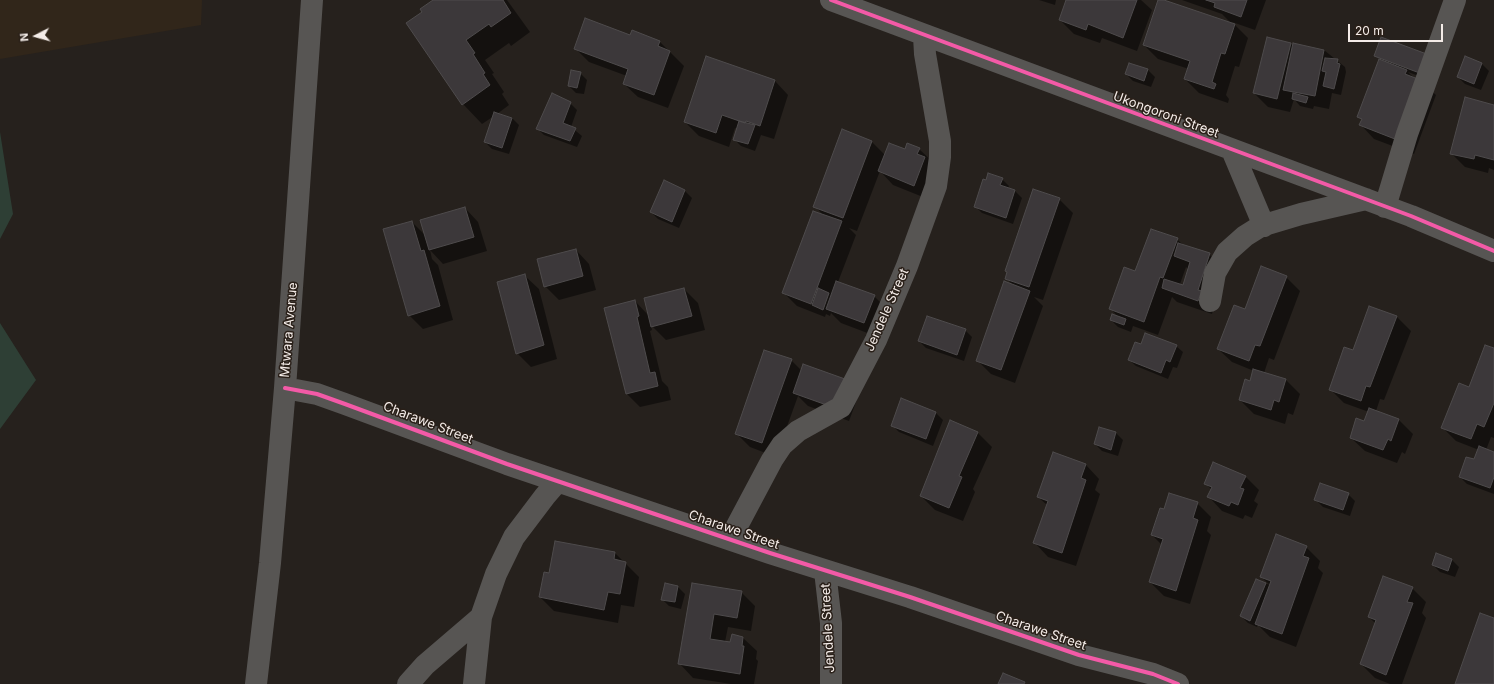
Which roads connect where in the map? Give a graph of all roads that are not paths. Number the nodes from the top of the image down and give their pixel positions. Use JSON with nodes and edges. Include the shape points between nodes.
{"nodes":[{"id":1,"x":312,"y":0,"type":"edge"},
{"id":2,"x":831,"y":0,"type":"edge"},
{"id":3,"x":1455,"y":0,"type":"edge"},
{"id":4,"x":924,"y":36,"type":"junction"},
{"id":5,"x":1232,"y":150,"type":"junction"},
{"id":6,"x":1375,"y":203,"type":"junction"},
{"id":7,"x":1264,"y":226,"type":"junction"},
{"id":8,"x":1494,"y":251,"type":"edge"},
{"id":9,"x":1210,"y":301,"type":"dead end"},
{"id":10,"x":285,"y":388,"type":"junction"},
{"id":11,"x":558,"y":481,"type":"junction"},
{"id":12,"x":730,"y":539,"type":"junction"},
{"id":13,"x":825,"y":571,"type":"junction"},
{"id":14,"x":481,"y":617,"type":"junction"},
{"id":15,"x":256,"y":684,"type":"edge"},
{"id":16,"x":408,"y":684,"type":"edge"},
{"id":17,"x":474,"y":684,"type":"edge"},
{"id":18,"x":831,"y":684,"type":"edge"},
{"id":19,"x":1178,"y":684,"type":"edge"}],
"edges":[{"from":1,"to":10,"type":"street","name":"Mtwara Avenue"},
{"from":2,"to":4,"type":"street","name":"Ukongoroni Street"},
{"from":3,"to":6,"type":"street","via":[[1407,134]]},
{"from":4,"to":5,"type":"street","name":"Ukongoroni Street"},
{"from":4,"to":12,"type":"street","name":"Jendele Street","via":[[940,141],[940,157],[936,186],[907,266],[876,340],[841,407],[798,431],[782,446]]},
{"from":5,"to":6,"type":"street","name":"Ukongoroni Street"},
{"from":5,"to":7,"type":"street"},
{"from":6,"to":7,"type":"street","via":[[1301,214]]},
{"from":6,"to":8,"type":"street","name":"Ukongoroni Street"},
{"from":7,"to":9,"type":"street","via":[[1245,236],[1227,252],[1215,273]]},
{"from":10,"to":11,"type":"street","name":"Charawe Street","via":[[317,394]]},
{"from":10,"to":15,"type":"street","name":"Mtwara Avenue","via":[[270,563]]},
{"from":11,"to":12,"type":"street","name":"Charawe Street"},
{"from":11,"to":14,"type":"street","via":[[514,537],[496,574]]},
{"from":12,"to":13,"type":"street","name":"Charawe Street"},
{"from":13,"to":18,"type":"street","name":"Jendele Street","via":[[831,623]]},
{"from":13,"to":19,"type":"street","name":"Charawe Street","via":[[1079,655],[1153,674]]},
{"from":14,"to":16,"type":"street","via":[[425,665]]},
{"from":14,"to":17,"type":"street"}]}
